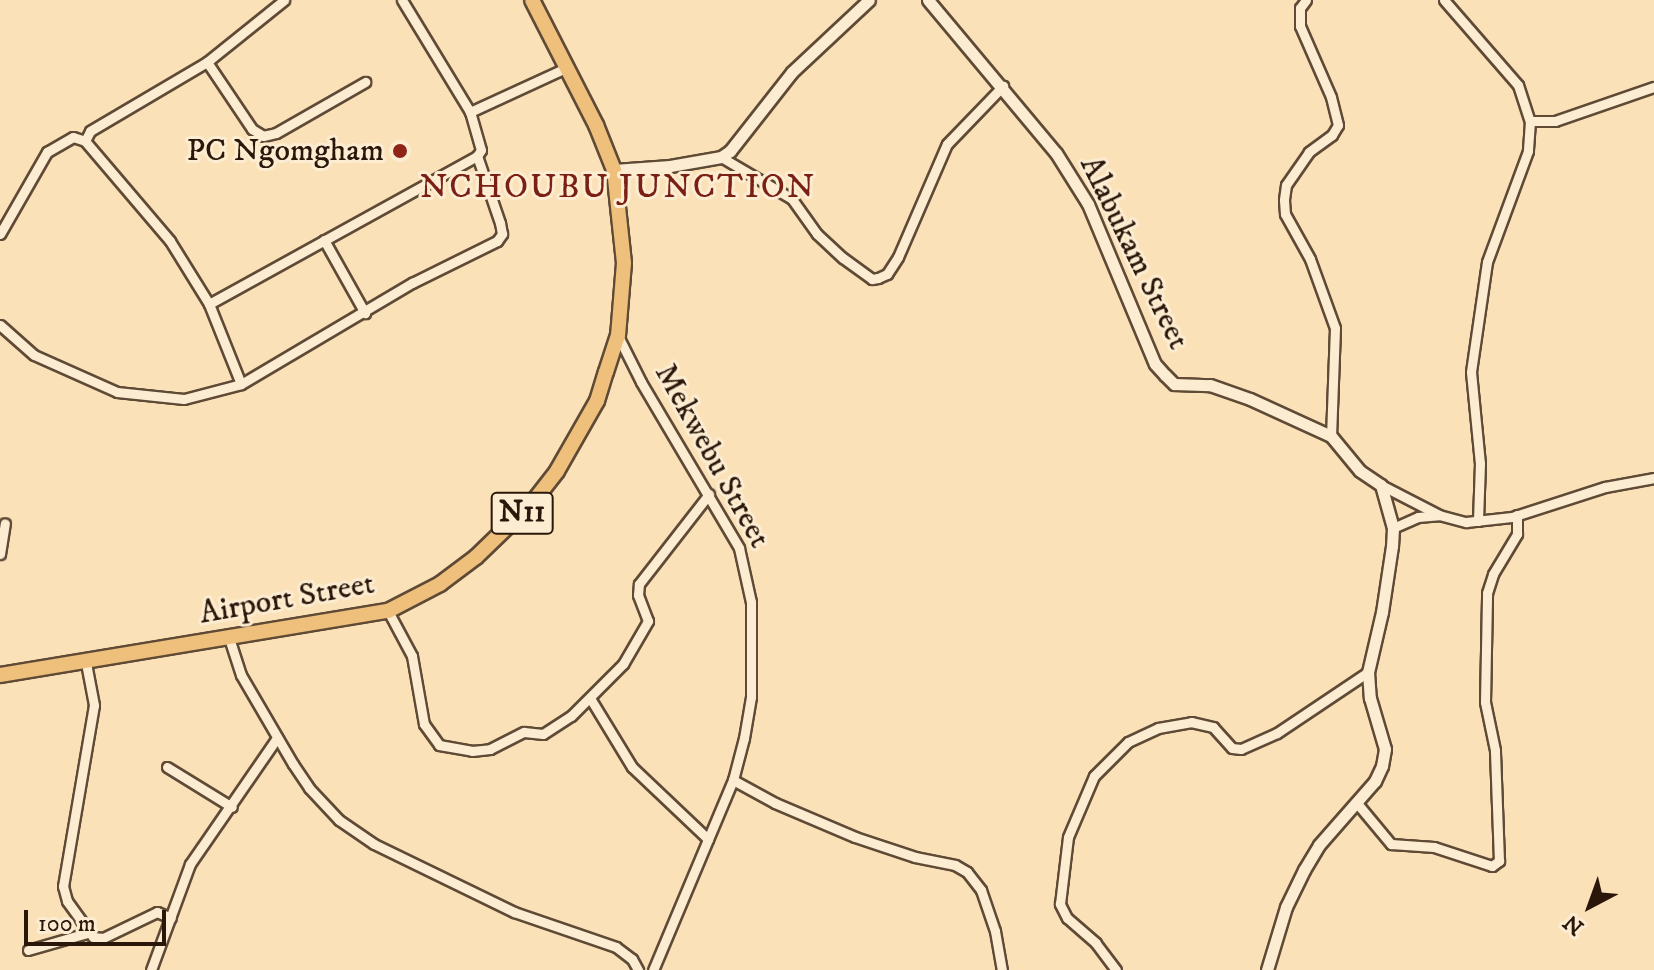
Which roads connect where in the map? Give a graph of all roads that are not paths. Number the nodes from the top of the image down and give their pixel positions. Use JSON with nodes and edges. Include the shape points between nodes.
{"nodes":[{"id":1,"x":284,"y":0,"type":"edge"},
{"id":2,"x":402,"y":0,"type":"edge"},
{"id":3,"x":532,"y":0,"type":"edge"},
{"id":4,"x":869,"y":0,"type":"edge"},
{"id":5,"x":928,"y":0,"type":"edge"},
{"id":6,"x":1306,"y":0,"type":"edge"},
{"id":7,"x":1444,"y":0,"type":"edge"},
{"id":8,"x":207,"y":62,"type":"junction"},
{"id":9,"x":568,"y":67,"type":"junction"},
{"id":10,"x":365,"y":82,"type":"dead end"},
{"id":11,"x":1003,"y":86,"type":"junction"},
{"id":12,"x":1654,"y":87,"type":"edge"},
{"id":13,"x":470,"y":112,"type":"junction"},
{"id":14,"x":1530,"y":121,"type":"junction"},
{"id":15,"x":85,"y":141,"type":"junction"},
{"id":16,"x":477,"y":156,"type":"junction"},
{"id":17,"x":721,"y":157,"type":"junction"},
{"id":18,"x":614,"y":170,"type":"junction"},
{"id":19,"x":0,"y":234,"type":"edge"},
{"id":20,"x":324,"y":240,"type":"junction"},
{"id":21,"x":209,"y":304,"type":"junction"},
{"id":22,"x":365,"y":313,"type":"junction"},
{"id":23,"x":0,"y":325,"type":"edge"},
{"id":24,"x":618,"y":336,"type":"junction"},
{"id":25,"x":241,"y":384,"type":"junction"},
{"id":26,"x":1331,"y":436,"type":"junction"},
{"id":27,"x":1654,"y":478,"type":"edge"},
{"id":28,"x":1381,"y":485,"type":"junction"},
{"id":29,"x":709,"y":494,"type":"junction"},
{"id":30,"x":1439,"y":515,"type":"junction"},
{"id":31,"x":1517,"y":515,"type":"junction"},
{"id":32,"x":1478,"y":521,"type":"junction"},
{"id":33,"x":5,"y":523,"type":"dead end"},
{"id":34,"x":1393,"y":528,"type":"junction"},
{"id":35,"x":0,"y":554,"type":"edge"},
{"id":36,"x":388,"y":611,"type":"junction"},
{"id":37,"x":229,"y":638,"type":"junction"},
{"id":38,"x":86,"y":663,"type":"junction"},
{"id":39,"x":1368,"y":672,"type":"junction"},
{"id":40,"x":0,"y":675,"type":"edge"},
{"id":41,"x":590,"y":698,"type":"junction"},
{"id":42,"x":277,"y":738,"type":"junction"},
{"id":43,"x":167,"y":767,"type":"dead end"},
{"id":44,"x":733,"y":780,"type":"junction"},
{"id":45,"x":1356,"y":802,"type":"junction"},
{"id":46,"x":232,"y":807,"type":"junction"},
{"id":47,"x":708,"y":839,"type":"junction"},
{"id":48,"x":171,"y":918,"type":"junction"},
{"id":49,"x":87,"y":933,"type":"junction"},
{"id":50,"x":28,"y":950,"type":"dead end"},
{"id":51,"x":655,"y":965,"type":"edge"},
{"id":52,"x":151,"y":970,"type":"edge"},
{"id":53,"x":638,"y":970,"type":"edge"},
{"id":54,"x":667,"y":970,"type":"edge"},
{"id":55,"x":1002,"y":970,"type":"edge"},
{"id":56,"x":1116,"y":970,"type":"edge"},
{"id":57,"x":1267,"y":970,"type":"edge"}],
"edges":[{"from":1,"to":8,"type":"street"},
{"from":2,"to":13,"type":"street"},
{"from":3,"to":9,"type":"highway","name":"Airport Street","number":"N11"},
{"from":4,"to":17,"type":"street","via":[[792,72],[739,144]]},
{"from":5,"to":11,"type":"street","name":"Alabukam Street"},
{"from":6,"to":26,"type":"street","via":[[1300,8],[1300,26],[1338,125],[1309,152],[1286,185],[1284,200],[1285,214],[1310,259],[1335,328]]},
{"from":7,"to":14,"type":"street","via":[[1518,85]]},
{"from":8,"to":10,"type":"street","via":[[252,129],[263,136]]},
{"from":8,"to":15,"type":"street","via":[[90,131]]},
{"from":9,"to":13,"type":"street"},
{"from":9,"to":18,"type":"highway","name":"Airport Street","number":"N11"},
{"from":11,"to":17,"type":"street","via":[[947,144],[898,257],[878,278],[843,258],[792,199]]},
{"from":11,"to":26,"type":"street","name":"Alabukam Street","via":[[1088,204],[1155,364],[1165,375],[1174,384],[1210,385],[1250,399]]},
{"from":12,"to":14,"type":"street","via":[[1555,121]]},
{"from":13,"to":16,"type":"street","via":[[481,150]]},
{"from":14,"to":32,"type":"street","via":[[1528,151],[1487,262],[1471,372],[1480,463]]},
{"from":15,"to":19,"type":"street","via":[[73,137],[47,152]]},
{"from":15,"to":21,"type":"street","via":[[170,241]]},
{"from":16,"to":20,"type":"street"},
{"from":16,"to":22,"type":"street","via":[[502,234]]},
{"from":17,"to":18,"type":"street"},
{"from":18,"to":24,"type":"highway","name":"Airport Street","number":"N11","via":[[624,263]]},
{"from":20,"to":21,"type":"street"},
{"from":20,"to":22,"type":"street"},
{"from":21,"to":25,"type":"street"},
{"from":22,"to":25,"type":"street"},
{"from":23,"to":25,"type":"street","via":[[34,355],[117,392],[184,399]]},
{"from":24,"to":29,"type":"street","name":"Mekwebu Street"},
{"from":24,"to":36,"type":"highway","name":"Airport Street","number":"N11","via":[[597,401],[533,502],[476,557],[440,584]]},
{"from":26,"to":28,"type":"street","name":"Alabukam Street","via":[[1360,471]]},
{"from":27,"to":31,"type":"street","via":[[1605,487]]},
{"from":28,"to":30,"type":"street"},
{"from":28,"to":34,"type":"street"},
{"from":29,"to":41,"type":"street","via":[[639,584],[647,613],[645,628],[623,664]]},
{"from":29,"to":44,"type":"street","name":"Mekwebu Street","via":[[739,548],[751,602],[751,697]]},
{"from":30,"to":32,"type":"street"},
{"from":30,"to":34,"type":"street"},
{"from":31,"to":32,"type":"street"},
{"from":31,"to":45,"type":"street","via":[[1517,534],[1487,593],[1485,702],[1495,750],[1499,861],[1492,866],[1434,847],[1391,844]]},
{"from":33,"to":35,"type":"street"},
{"from":34,"to":39,"type":"street"},
{"from":36,"to":37,"type":"highway","name":"Airport Street","number":"N11"},
{"from":36,"to":41,"type":"street","via":[[412,656],[424,724],[439,745],[472,751],[490,749],[524,732],[543,734]]},
{"from":37,"to":38,"type":"highway","name":"Airport Street","number":"N11"},
{"from":37,"to":42,"type":"street","via":[[241,675]]},
{"from":38,"to":40,"type":"highway","name":"Airport Street","number":"N11"},
{"from":38,"to":49,"type":"street","via":[[94,705],[63,886]]},
{"from":39,"to":45,"type":"street","via":[[1385,749],[1380,775]]},
{"from":39,"to":56,"type":"street","via":[[1277,733],[1241,749],[1232,748],[1213,727],[1191,722],[1158,728],[1128,742],[1094,776],[1068,837],[1060,904]]},
{"from":41,"to":47,"type":"street","via":[[632,767]]},
{"from":42,"to":46,"type":"street"},
{"from":42,"to":53,"type":"street","via":[[309,788],[339,820],[374,844],[514,912],[616,947]]},
{"from":43,"to":46,"type":"street"},
{"from":44,"to":47,"type":"street","name":"Mekwebu Street"},
{"from":44,"to":55,"type":"street","via":[[855,837],[967,872],[981,890]]},
{"from":45,"to":57,"type":"street","via":[[1304,870],[1286,907]]},
{"from":46,"to":48,"type":"street","via":[[190,864]]},
{"from":47,"to":51,"type":"street","name":"Mekwebu Street"},
{"from":48,"to":49,"type":"street","via":[[157,912],[103,938]]},
{"from":48,"to":52,"type":"street"},
{"from":49,"to":50,"type":"street"},
{"from":51,"to":54,"type":"street"}]}
